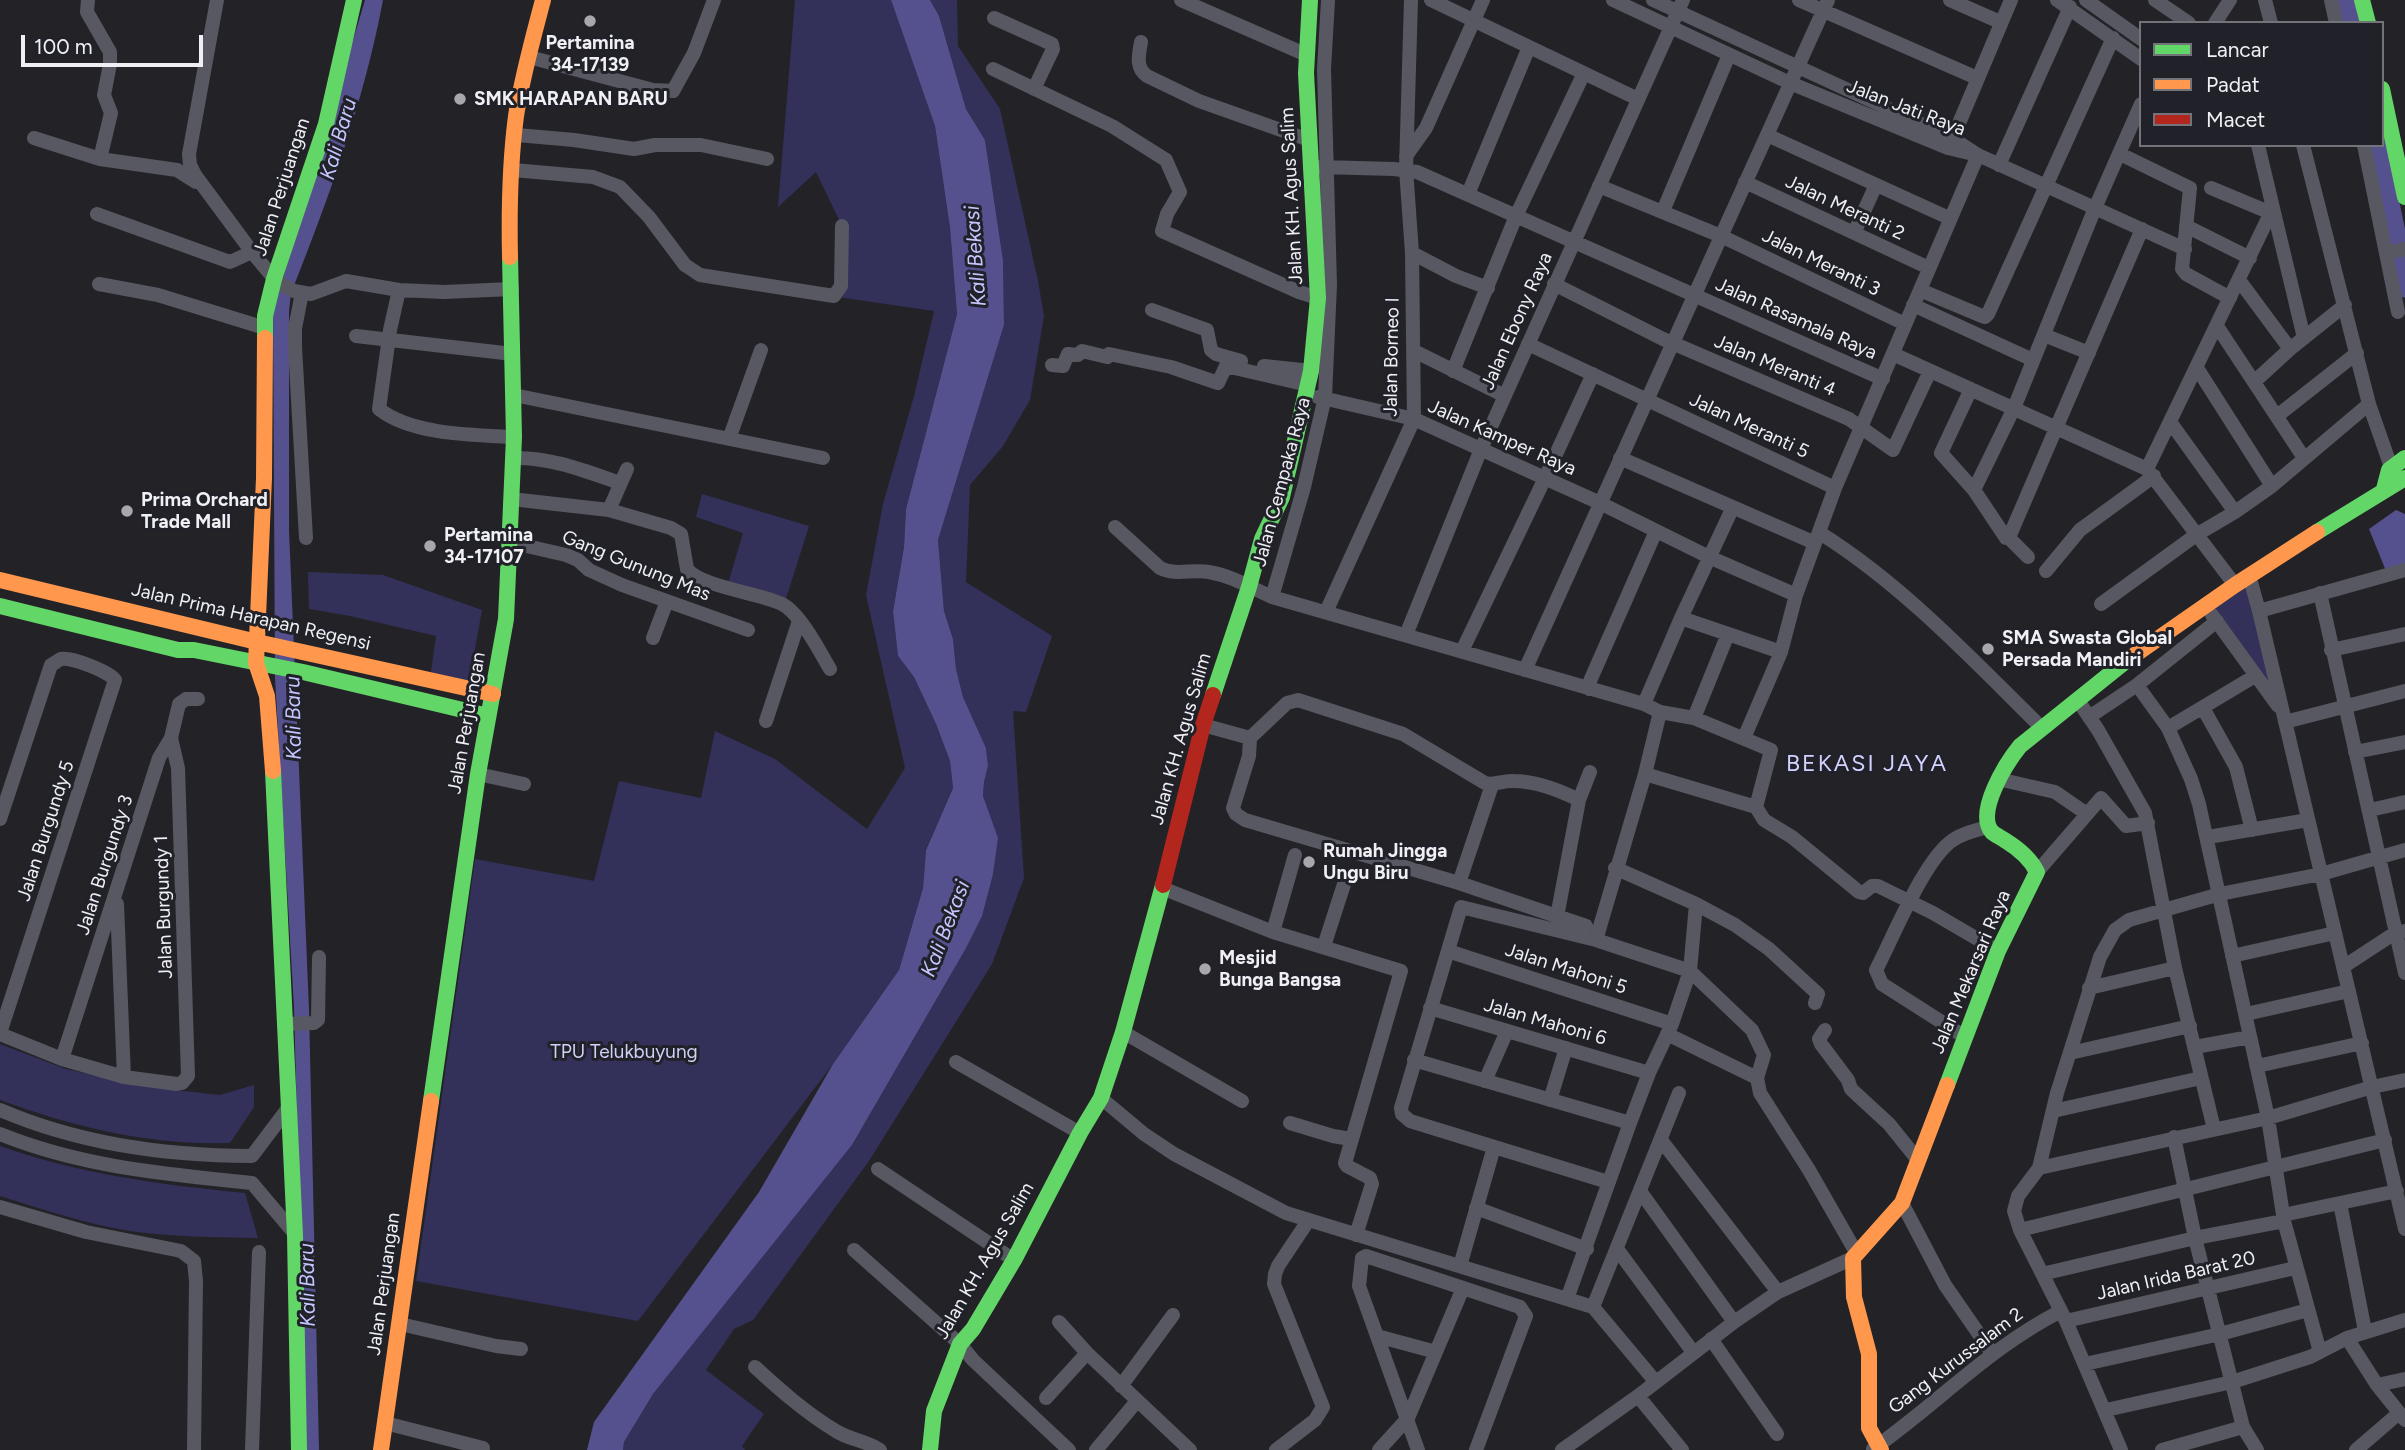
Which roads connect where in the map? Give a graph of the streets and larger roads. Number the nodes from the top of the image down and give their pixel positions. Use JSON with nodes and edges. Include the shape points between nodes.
{"nodes":[{"id":1,"x":88,"y":0,"type":"edge"},
{"id":2,"x":217,"y":0,"type":"edge"},
{"id":3,"x":354,"y":0,"type":"edge"},
{"id":4,"x":544,"y":0,"type":"edge"},
{"id":5,"x":714,"y":0,"type":"edge"},
{"id":6,"x":1181,"y":0,"type":"edge"},
{"id":7,"x":1218,"y":0,"type":"edge"},
{"id":8,"x":1310,"y":0,"type":"edge"},
{"id":9,"x":1328,"y":0,"type":"edge"},
{"id":10,"x":1411,"y":0,"type":"edge"},
{"id":11,"x":1431,"y":0,"type":"edge"},
{"id":12,"x":1483,"y":0,"type":"edge"},
{"id":13,"x":1613,"y":0,"type":"edge"},
{"id":14,"x":1653,"y":0,"type":"edge"},
{"id":15,"x":1799,"y":0,"type":"edge"},
{"id":16,"x":1950,"y":0,"type":"edge"},
{"id":17,"x":2011,"y":0,"type":"edge"},
{"id":18,"x":2057,"y":0,"type":"edge"},
{"id":19,"x":2087,"y":0,"type":"edge"},
{"id":20,"x":2155,"y":0,"type":"edge"},
{"id":21,"x":2230,"y":0,"type":"edge"},
{"id":22,"x":2265,"y":0,"type":"edge"},
{"id":23,"x":2331,"y":0,"type":"edge"},
{"id":24,"x":2362,"y":0,"type":"edge"},
{"id":25,"x":1825,"y":5,"type":"edge"},
{"id":26,"x":2173,"y":5,"type":"edge"},
{"id":27,"x":1680,"y":6,"type":"edge"},
{"id":28,"x":2070,"y":8,"type":"junction"},
{"id":29,"x":1211,"y":15,"type":"junction"},
{"id":30,"x":994,"y":18,"type":"dead end"},
{"id":31,"x":1474,"y":20,"type":"junction"},
{"id":32,"x":2187,"y":21,"type":"edge"},
{"id":33,"x":2216,"y":21,"type":"edge"},
{"id":34,"x":2270,"y":21,"type":"edge"},
{"id":35,"x":2336,"y":21,"type":"edge"},
{"id":36,"x":2367,"y":21,"type":"edge"},
{"id":37,"x":2000,"y":22,"type":"junction"},
{"id":38,"x":1671,"y":27,"type":"junction"},
{"id":39,"x":2113,"y":38,"type":"junction"},
{"id":40,"x":2139,"y":38,"type":"edge"},
{"id":41,"x":1141,"y":42,"type":"dead end"},
{"id":42,"x":1529,"y":47,"type":"junction"},
{"id":43,"x":1307,"y":55,"type":"junction"},
{"id":44,"x":1729,"y":55,"type":"junction"},
{"id":45,"x":529,"y":57,"type":"junction"},
{"id":46,"x":2139,"y":58,"type":"edge"},
{"id":47,"x":1797,"y":68,"type":"junction"},
{"id":48,"x":993,"y":69,"type":"dead end"},
{"id":49,"x":1584,"y":73,"type":"junction"},
{"id":50,"x":1977,"y":78,"type":"junction"},
{"id":51,"x":1790,"y":83,"type":"junction"},
{"id":52,"x":1034,"y":89,"type":"junction"},
{"id":53,"x":1638,"y":99,"type":"junction"},
{"id":54,"x":2139,"y":109,"type":"edge"},
{"id":55,"x":2384,"y":111,"type":"edge"},
{"id":56,"x":2386,"y":133,"type":"edge"},
{"id":57,"x":517,"y":135,"type":"junction"},
{"id":58,"x":1767,"y":135,"type":"junction"},
{"id":59,"x":34,"y":138,"type":"dead end"},
{"id":60,"x":1309,"y":140,"type":"junction"},
{"id":61,"x":1950,"y":143,"type":"junction"},
{"id":62,"x":2258,"y":147,"type":"edge"},
{"id":63,"x":2304,"y":147,"type":"edge"},
{"id":64,"x":2364,"y":147,"type":"edge"},
{"id":65,"x":2120,"y":154,"type":"junction"},
{"id":66,"x":1978,"y":155,"type":"junction"},
{"id":67,"x":100,"y":159,"type":"junction"},
{"id":68,"x":767,"y":159,"type":"dead end"},
{"id":69,"x":1406,"y":163,"type":"junction"},
{"id":70,"x":1999,"y":165,"type":"junction"},
{"id":71,"x":1327,"y":167,"type":"junction"},
{"id":72,"x":1310,"y":168,"type":"junction"},
{"id":73,"x":513,"y":170,"type":"junction"},
{"id":74,"x":1745,"y":182,"type":"junction"},
{"id":75,"x":202,"y":185,"type":"junction"},
{"id":76,"x":1877,"y":185,"type":"junction"},
{"id":77,"x":1599,"y":186,"type":"junction"},
{"id":78,"x":2046,"y":186,"type":"junction"},
{"id":79,"x":2211,"y":188,"type":"dead end"},
{"id":80,"x":1468,"y":194,"type":"junction"},
{"id":81,"x":2405,"y":197,"type":"edge"},
{"id":82,"x":2095,"y":208,"type":"junction"},
{"id":83,"x":1663,"y":211,"type":"junction"},
{"id":84,"x":2272,"y":212,"type":"junction"},
{"id":85,"x":97,"y":214,"type":"dead end"},
{"id":86,"x":1516,"y":216,"type":"junction"},
{"id":87,"x":1949,"y":218,"type":"junction"},
{"id":88,"x":842,"y":226,"type":"dead end"},
{"id":89,"x":2186,"y":226,"type":"junction"},
{"id":90,"x":2142,"y":229,"type":"junction"},
{"id":91,"x":1854,"y":233,"type":"junction"},
{"id":92,"x":1721,"y":236,"type":"junction"},
{"id":93,"x":1574,"y":242,"type":"junction"},
{"id":94,"x":2185,"y":249,"type":"junction"},
{"id":95,"x":2405,"y":249,"type":"edge"},
{"id":96,"x":252,"y":252,"type":"junction"},
{"id":97,"x":1412,"y":253,"type":"junction"},
{"id":98,"x":2388,"y":253,"type":"junction"},
{"id":99,"x":2250,"y":258,"type":"junction"},
{"id":100,"x":1929,"y":268,"type":"junction"},
{"id":101,"x":275,"y":280,"type":"junction"},
{"id":102,"x":2239,"y":280,"type":"junction"},
{"id":103,"x":99,"y":284,"type":"dead end"},
{"id":104,"x":1555,"y":284,"type":"junction"},
{"id":105,"x":1488,"y":288,"type":"junction"},
{"id":106,"x":512,"y":289,"type":"junction"},
{"id":107,"x":399,"y":290,"type":"junction"},
{"id":108,"x":1920,"y":290,"type":"junction"},
{"id":109,"x":298,"y":292,"type":"junction"},
{"id":110,"x":1695,"y":294,"type":"junction"},
{"id":111,"x":1318,"y":298,"type":"junction"},
{"id":112,"x":2230,"y":298,"type":"junction"},
{"id":113,"x":1913,"y":305,"type":"junction"},
{"id":114,"x":2345,"y":305,"type":"junction"},
{"id":115,"x":1152,"y":310,"type":"dead end"},
{"id":116,"x":2398,"y":312,"type":"dead end"},
{"id":117,"x":1905,"y":324,"type":"junction"},
{"id":118,"x":2217,"y":326,"type":"junction"},
{"id":119,"x":265,"y":328,"type":"junction"},
{"id":120,"x":2044,"y":335,"type":"junction"},
{"id":121,"x":356,"y":336,"type":"dead end"},
{"id":122,"x":2304,"y":338,"type":"junction"},
{"id":123,"x":389,"y":341,"type":"junction"},
{"id":124,"x":1672,"y":343,"type":"junction"},
{"id":125,"x":1528,"y":344,"type":"junction"},
{"id":126,"x":2290,"y":349,"type":"junction"},
{"id":127,"x":761,"y":350,"type":"dead end"},
{"id":128,"x":1414,"y":351,"type":"junction"},
{"id":129,"x":2089,"y":352,"type":"junction"},
{"id":130,"x":2357,"y":352,"type":"junction"},
{"id":131,"x":513,"y":354,"type":"junction"},
{"id":132,"x":1893,"y":354,"type":"junction"},
{"id":133,"x":2033,"y":360,"type":"junction"},
{"id":134,"x":1052,"y":365,"type":"dead end"},
{"id":135,"x":2197,"y":368,"type":"junction"},
{"id":136,"x":1453,"y":371,"type":"junction"},
{"id":137,"x":1930,"y":371,"type":"junction"},
{"id":138,"x":1592,"y":374,"type":"junction"},
{"id":139,"x":1883,"y":379,"type":"junction"},
{"id":140,"x":2255,"y":382,"type":"junction"},
{"id":141,"x":1308,"y":384,"type":"junction"},
{"id":142,"x":1971,"y":389,"type":"junction"},
{"id":143,"x":514,"y":395,"type":"junction"},
{"id":144,"x":1504,"y":396,"type":"junction"},
{"id":145,"x":1325,"y":397,"type":"junction"},
{"id":146,"x":1647,"y":399,"type":"junction"},
{"id":147,"x":2369,"y":404,"type":"junction"},
{"id":148,"x":2014,"y":408,"type":"junction"},
{"id":149,"x":2277,"y":416,"type":"junction"},
{"id":150,"x":1414,"y":419,"type":"junction"},
{"id":151,"x":2171,"y":423,"type":"junction"},
{"id":152,"x":1862,"y":426,"type":"junction"},
{"id":153,"x":2057,"y":428,"type":"junction"},
{"id":154,"x":514,"y":438,"type":"junction"},
{"id":155,"x":729,"y":439,"type":"junction"},
{"id":156,"x":1481,"y":449,"type":"junction"},
{"id":157,"x":513,"y":458,"type":"junction"},
{"id":158,"x":823,"y":458,"type":"dead end"},
{"id":159,"x":1620,"y":458,"type":"junction"},
{"id":160,"x":2304,"y":458,"type":"junction"},
{"id":161,"x":627,"y":469,"type":"dead end"},
{"id":162,"x":2399,"y":470,"type":"edge"},
{"id":163,"x":2151,"y":472,"type":"junction"},
{"id":164,"x":1545,"y":478,"type":"junction"},
{"id":165,"x":620,"y":483,"type":"junction"},
{"id":166,"x":2272,"y":485,"type":"junction"},
{"id":167,"x":1835,"y":488,"type":"junction"},
{"id":168,"x":1974,"y":490,"type":"junction"},
{"id":169,"x":511,"y":499,"type":"junction"},
{"id":170,"x":1600,"y":503,"type":"junction"},
{"id":171,"x":1733,"y":507,"type":"junction"},
{"id":172,"x":609,"y":510,"type":"junction"},
{"id":173,"x":2235,"y":512,"type":"junction"},
{"id":174,"x":1115,"y":527,"type":"dead end"},
{"id":175,"x":1656,"y":531,"type":"junction"},
{"id":176,"x":2196,"y":535,"type":"junction"},
{"id":177,"x":2008,"y":537,"type":"junction"},
{"id":178,"x":306,"y":538,"type":"dead end"},
{"id":179,"x":1817,"y":538,"type":"junction"},
{"id":180,"x":509,"y":542,"type":"junction"},
{"id":181,"x":1709,"y":557,"type":"junction"},
{"id":182,"x":2028,"y":557,"type":"dead end"},
{"id":183,"x":2405,"y":570,"type":"edge"},
{"id":184,"x":2046,"y":571,"type":"dead end"},
{"id":185,"x":2249,"y":575,"type":"junction"},
{"id":186,"x":0,"y":580,"type":"edge"},
{"id":187,"x":2235,"y":584,"type":"junction"},
{"id":188,"x":1249,"y":587,"type":"junction"},
{"id":189,"x":2320,"y":593,"type":"junction"},
{"id":190,"x":1796,"y":595,"type":"junction"},
{"id":191,"x":1272,"y":597,"type":"junction"},
{"id":192,"x":83,"y":600,"type":"junction"},
{"id":193,"x":667,"y":601,"type":"junction"},
{"id":194,"x":2101,"y":604,"type":"dead end"},
{"id":195,"x":2205,"y":605,"type":"junction"},
{"id":196,"x":0,"y":607,"type":"edge"},
{"id":197,"x":2259,"y":611,"type":"junction"},
{"id":198,"x":1326,"y":612,"type":"junction"},
{"id":199,"x":1681,"y":618,"type":"junction"},
{"id":200,"x":799,"y":621,"type":"junction"},
{"id":201,"x":2217,"y":621,"type":"junction"},
{"id":202,"x":178,"y":623,"type":"junction"},
{"id":203,"x":76,"y":626,"type":"junction"},
{"id":204,"x":199,"y":627,"type":"junction"},
{"id":205,"x":748,"y":630,"type":"dead end"},
{"id":206,"x":1728,"y":634,"type":"junction"},
{"id":207,"x":2405,"y":634,"type":"edge"},
{"id":208,"x":1406,"y":635,"type":"junction"},
{"id":209,"x":653,"y":638,"type":"dead end"},
{"id":210,"x":265,"y":643,"type":"junction"},
{"id":211,"x":186,"y":650,"type":"junction"},
{"id":212,"x":2331,"y":650,"type":"junction"},
{"id":213,"x":1462,"y":651,"type":"junction"},
{"id":214,"x":1781,"y":652,"type":"junction"},
{"id":215,"x":264,"y":664,"type":"junction"},
{"id":216,"x":831,"y":669,"type":"dead end"},
{"id":217,"x":1525,"y":670,"type":"junction"},
{"id":218,"x":2255,"y":676,"type":"junction"},
{"id":219,"x":2137,"y":685,"type":"junction"},
{"id":220,"x":1589,"y":689,"type":"junction"},
{"id":221,"x":2405,"y":691,"type":"edge"},
{"id":222,"x":493,"y":694,"type":"junction"},
{"id":223,"x":198,"y":699,"type":"dead end"},
{"id":224,"x":2077,"y":699,"type":"junction"},
{"id":225,"x":1644,"y":704,"type":"junction"},
{"id":226,"x":2345,"y":707,"type":"junction"},
{"id":227,"x":2203,"y":708,"type":"junction"},
{"id":228,"x":1660,"y":712,"type":"junction"},
{"id":229,"x":488,"y":716,"type":"junction"},
{"id":230,"x":2283,"y":716,"type":"junction"},
{"id":231,"x":2089,"y":717,"type":"junction"},
{"id":232,"x":1694,"y":718,"type":"junction"},
{"id":233,"x":766,"y":721,"type":"dead end"},
{"id":234,"x":1203,"y":725,"type":"junction"},
{"id":235,"x":2042,"y":728,"type":"junction"},
{"id":236,"x":2168,"y":728,"type":"junction"},
{"id":237,"x":171,"y":738,"type":"junction"},
{"id":238,"x":1250,"y":738,"type":"junction"},
{"id":239,"x":1744,"y":738,"type":"junction"},
{"id":240,"x":2405,"y":742,"type":"edge"},
{"id":241,"x":2355,"y":752,"type":"junction"},
{"id":242,"x":1590,"y":772,"type":"dead end"},
{"id":243,"x":478,"y":774,"type":"junction"},
{"id":244,"x":1645,"y":774,"type":"junction"},
{"id":245,"x":1998,"y":779,"type":"junction"},
{"id":246,"x":524,"y":784,"type":"dead end"},
{"id":247,"x":1492,"y":785,"type":"junction"},
{"id":248,"x":1579,"y":800,"type":"junction"},
{"id":249,"x":2405,"y":802,"type":"edge"},
{"id":250,"x":1756,"y":807,"type":"junction"},
{"id":251,"x":2370,"y":810,"type":"junction"},
{"id":252,"x":2087,"y":814,"type":"junction"},
{"id":253,"x":0,"y":819,"type":"edge"},
{"id":254,"x":2308,"y":820,"type":"junction"},
{"id":255,"x":2148,"y":823,"type":"junction"},
{"id":256,"x":1988,"y":827,"type":"junction"},
{"id":257,"x":2252,"y":830,"type":"junction"},
{"id":258,"x":2208,"y":837,"type":"junction"},
{"id":259,"x":2405,"y":850,"type":"edge"},
{"id":260,"x":1295,"y":855,"type":"dead end"},
{"id":261,"x":2379,"y":857,"type":"junction"},
{"id":262,"x":1615,"y":868,"type":"junction"},
{"id":263,"x":2037,"y":872,"type":"junction"},
{"id":264,"x":2320,"y":874,"type":"junction"},
{"id":265,"x":1346,"y":878,"type":"dead end"},
{"id":266,"x":1459,"y":883,"type":"junction"},
{"id":267,"x":1162,"y":888,"type":"junction"},
{"id":268,"x":116,"y":894,"type":"junction"},
{"id":269,"x":2220,"y":894,"type":"junction"},
{"id":270,"x":1911,"y":901,"type":"junction"},
{"id":271,"x":1696,"y":904,"type":"junction"},
{"id":272,"x":2164,"y":909,"type":"junction"},
{"id":273,"x":1556,"y":917,"type":"junction"},
{"id":274,"x":1586,"y":926,"type":"dead end"},
{"id":275,"x":1273,"y":932,"type":"junction"},
{"id":276,"x":2400,"y":932,"type":"edge"},
{"id":277,"x":2335,"y":933,"type":"junction"},
{"id":278,"x":1596,"y":940,"type":"junction"},
{"id":279,"x":1324,"y":946,"type":"junction"},
{"id":280,"x":1448,"y":951,"type":"junction"},
{"id":281,"x":1998,"y":951,"type":"junction"},
{"id":282,"x":2232,"y":956,"type":"junction"},
{"id":283,"x":319,"y":957,"type":"dead end"},
{"id":284,"x":2343,"y":967,"type":"junction"},
{"id":285,"x":2175,"y":968,"type":"junction"},
{"id":286,"x":1690,"y":971,"type":"junction"},
{"id":287,"x":2405,"y":973,"type":"edge"},
{"id":288,"x":2089,"y":988,"type":"junction"},
{"id":289,"x":2349,"y":991,"type":"junction"},
{"id":290,"x":1815,"y":1003,"type":"dead end"},
{"id":291,"x":1430,"y":1008,"type":"junction"},
{"id":292,"x":2246,"y":1014,"type":"junction"},
{"id":293,"x":288,"y":1024,"type":"junction"},
{"id":294,"x":2190,"y":1026,"type":"junction"},
{"id":295,"x":1670,"y":1029,"type":"junction"},
{"id":296,"x":1825,"y":1030,"type":"dead end"},
{"id":297,"x":1507,"y":1031,"type":"junction"},
{"id":298,"x":1123,"y":1032,"type":"junction"},
{"id":299,"x":0,"y":1034,"type":"edge"},
{"id":300,"x":1965,"y":1037,"type":"junction"},
{"id":301,"x":2250,"y":1037,"type":"junction"},
{"id":302,"x":2361,"y":1043,"type":"junction"},
{"id":303,"x":1566,"y":1048,"type":"junction"},
{"id":304,"x":2195,"y":1048,"type":"junction"},
{"id":305,"x":2070,"y":1053,"type":"junction"},
{"id":306,"x":62,"y":1059,"type":"junction"},
{"id":307,"x":1414,"y":1060,"type":"junction"},
{"id":308,"x":956,"y":1062,"type":"dead end"},
{"id":309,"x":2256,"y":1066,"type":"junction"},
{"id":310,"x":1649,"y":1073,"type":"junction"},
{"id":311,"x":124,"y":1077,"type":"junction"},
{"id":312,"x":1757,"y":1078,"type":"junction"},
{"id":313,"x":2201,"y":1078,"type":"junction"},
{"id":314,"x":2405,"y":1080,"type":"edge"},
{"id":315,"x":1485,"y":1081,"type":"junction"},
{"id":316,"x":2372,"y":1087,"type":"junction"},
{"id":317,"x":1679,"y":1093,"type":"dead end"},
{"id":318,"x":1101,"y":1098,"type":"junction"},
{"id":319,"x":1550,"y":1100,"type":"junction"},
{"id":320,"x":1242,"y":1101,"type":"dead end"},
{"id":321,"x":289,"y":1107,"type":"junction"},
{"id":322,"x":0,"y":1110,"type":"edge"},
{"id":323,"x":2053,"y":1111,"type":"junction"},
{"id":324,"x":2268,"y":1118,"type":"junction"},
{"id":325,"x":1290,"y":1123,"type":"dead end"},
{"id":326,"x":1630,"y":1124,"type":"junction"},
{"id":327,"x":2214,"y":1129,"type":"junction"},
{"id":328,"x":1080,"y":1133,"type":"junction"},
{"id":329,"x":0,"y":1134,"type":"edge"},
{"id":330,"x":2174,"y":1137,"type":"junction"},
{"id":331,"x":1351,"y":1139,"type":"junction"},
{"id":332,"x":1661,"y":1140,"type":"junction"},
{"id":333,"x":2385,"y":1140,"type":"junction"},
{"id":334,"x":1494,"y":1147,"type":"junction"},
{"id":335,"x":252,"y":1156,"type":"junction"},
{"id":336,"x":1918,"y":1160,"type":"junction"},
{"id":337,"x":2039,"y":1168,"type":"junction"},
{"id":338,"x":2277,"y":1168,"type":"junction"},
{"id":339,"x":878,"y":1169,"type":"dead end"},
{"id":340,"x":1608,"y":1182,"type":"junction"},
{"id":341,"x":252,"y":1183,"type":"junction"},
{"id":342,"x":2186,"y":1189,"type":"junction"},
{"id":343,"x":1640,"y":1191,"type":"junction"},
{"id":344,"x":2397,"y":1191,"type":"junction"},
{"id":345,"x":1902,"y":1203,"type":"junction"},
{"id":346,"x":2340,"y":1203,"type":"junction"},
{"id":347,"x":0,"y":1208,"type":"edge"},
{"id":348,"x":1476,"y":1208,"type":"junction"},
{"id":349,"x":2403,"y":1209,"type":"edge"},
{"id":350,"x":2283,"y":1218,"type":"junction"},
{"id":351,"x":1308,"y":1221,"type":"junction"},
{"id":352,"x":2405,"y":1228,"type":"edge"},
{"id":353,"x":2020,"y":1230,"type":"junction"},
{"id":354,"x":295,"y":1235,"type":"junction"},
{"id":355,"x":1356,"y":1235,"type":"junction"},
{"id":356,"x":2195,"y":1238,"type":"junction"},
{"id":357,"x":1587,"y":1249,"type":"junction"},
{"id":358,"x":1617,"y":1249,"type":"junction"},
{"id":359,"x":854,"y":1250,"type":"dead end"},
{"id":360,"x":259,"y":1252,"type":"dead end"},
{"id":361,"x":1855,"y":1256,"type":"junction"},
{"id":362,"x":1014,"y":1260,"type":"junction"},
{"id":363,"x":1460,"y":1266,"type":"junction"},
{"id":364,"x":2295,"y":1268,"type":"junction"},
{"id":365,"x":2042,"y":1274,"type":"junction"},
{"id":366,"x":1463,"y":1288,"type":"junction"},
{"id":367,"x":2208,"y":1288,"type":"junction"},
{"id":368,"x":1779,"y":1292,"type":"junction"},
{"id":369,"x":1567,"y":1299,"type":"junction"},
{"id":370,"x":1593,"y":1307,"type":"junction"},
{"id":371,"x":2308,"y":1310,"type":"junction"},
{"id":372,"x":1173,"y":1315,"type":"dead end"},
{"id":373,"x":2064,"y":1316,"type":"junction"},
{"id":374,"x":2405,"y":1320,"type":"edge"},
{"id":375,"x":1059,"y":1322,"type":"dead end"},
{"id":376,"x":1734,"y":1322,"type":"junction"},
{"id":377,"x":400,"y":1324,"type":"junction"},
{"id":378,"x":2365,"y":1331,"type":"junction"},
{"id":379,"x":2220,"y":1334,"type":"junction"},
{"id":380,"x":1377,"y":1336,"type":"junction"},
{"id":381,"x":2347,"y":1338,"type":"junction"},
{"id":382,"x":1711,"y":1339,"type":"junction"},
{"id":383,"x":960,"y":1344,"type":"junction"},
{"id":384,"x":521,"y":1349,"type":"dead end"},
{"id":385,"x":1436,"y":1352,"type":"junction"},
{"id":386,"x":1693,"y":1352,"type":"junction"},
{"id":387,"x":2320,"y":1352,"type":"junction"},
{"id":388,"x":1087,"y":1353,"type":"junction"},
{"id":389,"x":1992,"y":1353,"type":"junction"},
{"id":390,"x":2085,"y":1364,"type":"junction"},
{"id":391,"x":755,"y":1367,"type":"dead end"},
{"id":392,"x":2405,"y":1379,"type":"edge"},
{"id":393,"x":1655,"y":1381,"type":"junction"},
{"id":394,"x":2232,"y":1382,"type":"junction"},
{"id":395,"x":2377,"y":1385,"type":"junction"},
{"id":396,"x":1121,"y":1386,"type":"junction"},
{"id":397,"x":1638,"y":1396,"type":"junction"},
{"id":398,"x":1046,"y":1398,"type":"dead end"},
{"id":399,"x":1137,"y":1401,"type":"junction"},
{"id":400,"x":2106,"y":1410,"type":"junction"},
{"id":401,"x":2402,"y":1417,"type":"edge"},
{"id":402,"x":1408,"y":1418,"type":"junction"},
{"id":403,"x":385,"y":1423,"type":"junction"},
{"id":404,"x":2243,"y":1427,"type":"junction"},
{"id":405,"x":1777,"y":1434,"type":"dead end"},
{"id":406,"x":2219,"y":1434,"type":"junction"},
{"id":407,"x":483,"y":1448,"type":"dead end"},
{"id":408,"x":1187,"y":1449,"type":"edge"},
{"id":409,"x":1877,"y":1449,"type":"edge"},
{"id":410,"x":194,"y":1450,"type":"edge"},
{"id":411,"x":252,"y":1450,"type":"edge"},
{"id":412,"x":299,"y":1450,"type":"edge"},
{"id":413,"x":380,"y":1450,"type":"edge"},
{"id":414,"x":880,"y":1450,"type":"edge"},
{"id":415,"x":930,"y":1450,"type":"edge"},
{"id":416,"x":1069,"y":1450,"type":"edge"},
{"id":417,"x":1096,"y":1450,"type":"edge"},
{"id":418,"x":1276,"y":1450,"type":"edge"},
{"id":419,"x":1378,"y":1450,"type":"edge"},
{"id":420,"x":1418,"y":1450,"type":"edge"},
{"id":421,"x":1476,"y":1450,"type":"edge"},
{"id":422,"x":1562,"y":1450,"type":"edge"},
{"id":423,"x":1682,"y":1450,"type":"edge"},
{"id":424,"x":2121,"y":1450,"type":"edge"},
{"id":425,"x":2162,"y":1450,"type":"edge"},
{"id":426,"x":2198,"y":1450,"type":"edge"},
{"id":427,"x":2257,"y":1450,"type":"edge"},
{"id":428,"x":2356,"y":1450,"type":"edge"}],
"edges":[{"from":1,"to":67,"type":"street","via":[[86,12],[110,52],[104,95],[111,113]]},
{"from":2,"to":75,"type":"street","via":[[189,154]]},
{"from":3,"to":101,"type":"street","name":"Jalan Perjuangan","via":[[326,124]]},
{"from":4,"to":45,"type":"street","name":"Jalan Perjuangan"},
{"from":5,"to":45,"type":"street","via":[[694,53],[673,91],[653,90]]},
{"from":6,"to":29,"type":"street"},
{"from":7,"to":29,"type":"street"},
{"from":8,"to":43,"type":"street","name":"Jalan KH. Agus Salim"},
{"from":9,"to":71,"type":"street","name":"Jalan Cempaka Raya","via":[[1324,69]]},
{"from":10,"to":69,"type":"street","name":"Jalan Borneo I"},
{"from":11,"to":31,"type":"street"},
{"from":12,"to":31,"type":"street"},
{"from":13,"to":38,"type":"street","name":"Jalan Jati Raya"},
{"from":14,"to":27,"type":"street","name":"Jalan Jati Raya"},
{"from":15,"to":25,"type":"street"},
{"from":16,"to":37,"type":"street"},
{"from":17,"to":37,"type":"street"},
{"from":18,"to":28,"type":"street"},
{"from":19,"to":40,"type":"street"},
{"from":20,"to":26,"type":"street"},
{"from":21,"to":33,"type":"street"},
{"from":22,"to":34,"type":"street"},
{"from":23,"to":35,"type":"street"},
{"from":24,"to":36,"type":"street"},
{"from":25,"to":47,"type":"street"},
{"from":25,"to":50,"type":"street"},
{"from":26,"to":32,"type":"street"},
{"from":27,"to":38,"type":"street","name":"Jalan Ebony Raya"},
{"from":27,"to":47,"type":"street","name":"Jalan Jati Raya"},
{"from":28,"to":39,"type":"street"},
{"from":28,"to":70,"type":"street"},
{"from":29,"to":43,"type":"street"},
{"from":30,"to":52,"type":"street","via":[[1052,44]]},
{"from":31,"to":42,"type":"street"},
{"from":31,"to":69,"type":"street"},
{"from":37,"to":50,"type":"street"},
{"from":38,"to":44,"type":"street","name":"Jalan Jati Raya"},
{"from":38,"to":53,"type":"street","name":"Jalan Ebony Raya"},
{"from":39,"to":46,"type":"street"},
{"from":39,"to":78,"type":"street"},
{"from":41,"to":60,"type":"street","via":[[1138,64],[1147,76],[1199,101]]},
{"from":42,"to":49,"type":"street"},
{"from":42,"to":80,"type":"street"},
{"from":43,"to":60,"type":"street","name":"Jalan KH. Agus Salim"},
{"from":44,"to":51,"type":"street","name":"Jalan Jati Raya"},
{"from":44,"to":83,"type":"street"},
{"from":45,"to":57,"type":"street","name":"Jalan Perjuangan","via":[[516,118]]},
{"from":47,"to":51,"type":"street"},
{"from":47,"to":61,"type":"street","name":"Jalan Jati Raya"},
{"from":48,"to":52,"type":"street"},
{"from":49,"to":53,"type":"street"},
{"from":49,"to":86,"type":"street"},
{"from":50,"to":61,"type":"street"},
{"from":51,"to":58,"type":"street"},
{"from":51,"to":61,"type":"street","name":"Jalan Jati Raya"},
{"from":52,"to":111,"type":"street","via":[[1112,126],[1166,160],[1180,192],[1162,231]]},
{"from":53,"to":77,"type":"street","name":"Jalan Ebony Raya"},
{"from":54,"to":65,"type":"street"},
{"from":55,"to":56,"type":"street"},
{"from":56,"to":81,"type":"street"},
{"from":57,"to":68,"type":"street","via":[[634,149],[713,146]]},
{"from":57,"to":73,"type":"street","name":"Jalan Perjuangan"},
{"from":58,"to":74,"type":"street"},
{"from":58,"to":76,"type":"street"},
{"from":59,"to":67,"type":"street"},
{"from":60,"to":72,"type":"street","name":"Jalan KH. Agus Salim"},
{"from":61,"to":66,"type":"street","name":"Jalan Jati Raya"},
{"from":62,"to":84,"type":"street"},
{"from":63,"to":114,"type":"street"},
{"from":64,"to":98,"type":"street"},
{"from":65,"to":82,"type":"street"},
{"from":65,"to":89,"type":"street","via":[[2190,188]]},
{"from":66,"to":70,"type":"street","name":"Jalan Jati Raya"},
{"from":66,"to":87,"type":"street"},
{"from":67,"to":75,"type":"street","via":[[177,170]]},
{"from":69,"to":71,"type":"street"},
{"from":69,"to":80,"type":"street","name":"Jalan Rasamala Raya"},
{"from":69,"to":97,"type":"street","name":"Jalan Borneo I"},
{"from":70,"to":78,"type":"street","name":"Jalan Jati Raya"},
{"from":71,"to":72,"type":"street"},
{"from":71,"to":145,"type":"street","name":"Jalan Cempaka Raya","via":[[1330,287]]},
{"from":72,"to":111,"type":"street","name":"Jalan KH. Agus Salim"},
{"from":73,"to":88,"type":"street","via":[[593,177],[620,187],[685,265],[700,275],[834,296],[841,286]]},
{"from":73,"to":106,"type":"street","name":"Jalan Perjuangan"},
{"from":74,"to":91,"type":"street","name":"Jalan Meranti 2"},
{"from":74,"to":92,"type":"street"},
{"from":75,"to":96,"type":"street"},
{"from":76,"to":87,"type":"street"},
{"from":76,"to":91,"type":"street"},
{"from":77,"to":83,"type":"street","name":"Jalan Meranti 3"},
{"from":77,"to":93,"type":"street","name":"Jalan Ebony Raya"},
{"from":78,"to":82,"type":"street","name":"Jalan Jati Raya"},
{"from":78,"to":108,"type":"street","via":[[1985,317]]},
{"from":79,"to":84,"type":"street"},
{"from":80,"to":86,"type":"street","name":"Jalan Rasamala Raya"},
{"from":82,"to":90,"type":"street","name":"Jalan Jati Raya"},
{"from":82,"to":120,"type":"street"},
{"from":83,"to":92,"type":"street","name":"Jalan Meranti 3"},
{"from":84,"to":99,"type":"street"},
{"from":84,"to":122,"type":"street"},
{"from":85,"to":96,"type":"street","via":[[230,262]]},
{"from":86,"to":93,"type":"street","name":"Jalan Rasamala Raya"},
{"from":86,"to":105,"type":"street"},
{"from":87,"to":100,"type":"street"},
{"from":89,"to":94,"type":"street"},
{"from":89,"to":99,"type":"street"},
{"from":90,"to":94,"type":"street","name":"Jalan Jati Raya"},
{"from":90,"to":129,"type":"street"},
{"from":91,"to":100,"type":"street","name":"Jalan Meranti 2"},
{"from":92,"to":110,"type":"street"},
{"from":92,"to":117,"type":"street","name":"Jalan Meranti 3"},
{"from":93,"to":104,"type":"street","name":"Jalan Ebony Raya"},
{"from":93,"to":110,"type":"street","name":"Jalan Rasamala Raya"},
{"from":94,"to":112,"type":"street","via":[[2182,269],[2186,274]]},
{"from":95,"to":98,"type":"street"},
{"from":96,"to":101,"type":"street"},
{"from":97,"to":105,"type":"street"},
{"from":97,"to":128,"type":"street","name":"Jalan Borneo I"},
{"from":98,"to":116,"type":"street"},
{"from":99,"to":102,"type":"street"},
{"from":100,"to":108,"type":"street"},
{"from":101,"to":109,"type":"street"},
{"from":101,"to":119,"type":"street","name":"Jalan Perjuangan"},
{"from":102,"to":112,"type":"street"},
{"from":102,"to":126,"type":"street"},
{"from":103,"to":119,"type":"street","via":[[158,295]]},
{"from":104,"to":124,"type":"street","name":"Jalan Meranti 4"},
{"from":104,"to":125,"type":"street","name":"Jalan Ebony Raya"},
{"from":105,"to":136,"type":"street"},
{"from":106,"to":107,"type":"street"},
{"from":106,"to":131,"type":"street","name":"Jalan Perjuangan"},
{"from":107,"to":109,"type":"street","via":[[346,281],[311,294]]},
{"from":107,"to":123,"type":"street"},
{"from":108,"to":113,"type":"street"},
{"from":109,"to":178,"type":"street","via":[[295,347]]},
{"from":110,"to":124,"type":"street"},
{"from":110,"to":139,"type":"street","name":"Jalan Rasamala Raya"},
{"from":111,"to":141,"type":"street","name":"Jalan KH. Agus Salim"},
{"from":112,"to":118,"type":"street"},
{"from":113,"to":117,"type":"street"},
{"from":113,"to":133,"type":"street"},
{"from":114,"to":122,"type":"street"},
{"from":114,"to":130,"type":"street"},
{"from":115,"to":141,"type":"street","name":"Jalan Kamper Raya","via":[[1207,330],[1216,355],[1271,368]]},
{"from":117,"to":132,"type":"street"},
{"from":118,"to":135,"type":"street"},
{"from":118,"to":140,"type":"street"},
{"from":119,"to":210,"type":"street","name":"Jalan Perjuangan"},
{"from":120,"to":129,"type":"street"},
{"from":120,"to":133,"type":"street"},
{"from":121,"to":123,"type":"street"},
{"from":122,"to":126,"type":"street"},
{"from":123,"to":131,"type":"street"},
{"from":123,"to":154,"type":"street","via":[[378,405],[383,412],[438,433]]},
{"from":124,"to":146,"type":"street"},
{"from":124,"to":152,"type":"street","name":"Jalan Meranti 4"},
{"from":125,"to":138,"type":"street","name":"Jalan Meranti 5"},
{"from":125,"to":144,"type":"street","name":"Jalan Ebony Raya"},
{"from":126,"to":140,"type":"street"},
{"from":127,"to":155,"type":"street"},
{"from":128,"to":136,"type":"street"},
{"from":128,"to":150,"type":"street","name":"Jalan Borneo I"},
{"from":129,"to":153,"type":"street"},
{"from":130,"to":147,"type":"street"},
{"from":130,"to":149,"type":"street"},
{"from":131,"to":143,"type":"street","name":"Jalan Perjuangan"},
{"from":132,"to":137,"type":"street"},
{"from":132,"to":139,"type":"street"},
{"from":133,"to":148,"type":"street"},
{"from":134,"to":141,"type":"street","via":[[1063,366],[1068,354],[1082,351],[1171,367],[1218,383],[1226,366]]},
{"from":135,"to":151,"type":"street"},
{"from":135,"to":166,"type":"street"},
{"from":136,"to":144,"type":"street"},
{"from":137,"to":142,"type":"street"},
{"from":137,"to":152,"type":"street","name":"Jalan Meranti 4","via":[[1893,450]]},
{"from":138,"to":146,"type":"street","name":"Jalan Meranti 5"},
{"from":138,"to":164,"type":"street"},
{"from":139,"to":152,"type":"street"},
{"from":140,"to":149,"type":"street"},
{"from":141,"to":145,"type":"street","name":"Jalan Kamper Raya"},
{"from":141,"to":188,"type":"street","name":"Jalan KH. Agus Salim","via":[[1282,497],[1262,539]]},
{"from":142,"to":148,"type":"street"},
{"from":142,"to":168,"type":"street","via":[[1941,453]]},
{"from":143,"to":154,"type":"street","name":"Jalan Perjuangan"},
{"from":143,"to":155,"type":"street"},
{"from":144,"to":156,"type":"street","name":"Jalan Ebony Raya"},
{"from":145,"to":150,"type":"street","name":"Jalan Kamper Raya"},
{"from":145,"to":191,"type":"street","name":"Jalan Cempaka Raya"},
{"from":146,"to":159,"type":"street"},
{"from":146,"to":167,"type":"street","name":"Jalan Meranti 5"},
{"from":147,"to":160,"type":"street"},
{"from":147,"to":162,"type":"street"},
{"from":148,"to":153,"type":"street"},
{"from":148,"to":168,"type":"street"},
{"from":149,"to":160,"type":"street"},
{"from":150,"to":156,"type":"street","name":"Jalan Kamper Raya"},
{"from":150,"to":198,"type":"street","name":"Jalan Borneo I"},
{"from":151,"to":163,"type":"street"},
{"from":151,"to":173,"type":"street"},
{"from":152,"to":167,"type":"street"},
{"from":153,"to":163,"type":"street"},
{"from":153,"to":177,"type":"street"},
{"from":154,"to":157,"type":"street","name":"Jalan Perjuangan"},
{"from":155,"to":158,"type":"street"},
{"from":156,"to":164,"type":"street","name":"Jalan Kamper Raya"},
{"from":156,"to":208,"type":"street","name":"Jalan Ebony Raya"},
{"from":157,"to":165,"type":"street","via":[[569,465]]},
{"from":157,"to":169,"type":"street","name":"Jalan Perjuangan"},
{"from":159,"to":170,"type":"street"},
{"from":159,"to":171,"type":"street"},
{"from":160,"to":166,"type":"street"},
{"from":161,"to":165,"type":"street"},
{"from":162,"to":185,"type":"street","via":[[2384,489]]},
{"from":163,"to":176,"type":"street"},
{"from":163,"to":184,"type":"street","via":[[2080,530]]},
{"from":164,"to":170,"type":"street","name":"Jalan Kamper Raya"},
{"from":164,"to":213,"type":"street"},
{"from":165,"to":172,"type":"street"},
{"from":166,"to":173,"type":"street"},
{"from":167,"to":179,"type":"street"},
{"from":168,"to":177,"type":"street"},
{"from":169,"to":172,"type":"street"},
{"from":169,"to":180,"type":"street","name":"Jalan Perjuangan"},
{"from":170,"to":175,"type":"street","name":"Jalan Kamper Raya"},
{"from":170,"to":217,"type":"street"},
{"from":171,"to":179,"type":"street"},
{"from":171,"to":181,"type":"street"},
{"from":172,"to":200,"type":"street","via":[[671,528],[681,534],[690,573],[785,605]]},
{"from":173,"to":176,"type":"street"},
{"from":174,"to":188,"type":"street","via":[[1168,572],[1208,572]]},
{"from":175,"to":181,"type":"street","name":"Jalan Kamper Raya"},
{"from":175,"to":220,"type":"street"},
{"from":176,"to":187,"type":"street"},
{"from":176,"to":194,"type":"street"},
{"from":177,"to":182,"type":"street"},
{"from":179,"to":190,"type":"street"},
{"from":179,"to":235,"type":"street","via":[[1854,554],[1974,660]]},
{"from":180,"to":193,"type":"street","name":"Gang Gunung Mas","via":[[566,555],[605,578]]},
{"from":180,"to":222,"type":"street","name":"Jalan Perjuangan","via":[[506,619]]},
{"from":181,"to":190,"type":"street","name":"Jalan Kamper Raya"},
{"from":181,"to":199,"type":"street"},
{"from":183,"to":189,"type":"street"},
{"from":185,"to":187,"type":"street"},
{"from":185,"to":197,"type":"street"},
{"from":186,"to":192,"type":"street","name":"Jalan Prima Harapan Regensi"},
{"from":187,"to":195,"type":"street"},
{"from":188,"to":191,"type":"street"},
{"from":188,"to":234,"type":"street","name":"Jalan KH. Agus Salim"},
{"from":189,"to":197,"type":"street"},
{"from":189,"to":212,"type":"street"},
{"from":190,"to":214,"type":"street"},
{"from":191,"to":198,"type":"street"},
{"from":192,"to":202,"type":"street","name":"Jalan Prima Harapan Regensi"},
{"from":192,"to":203,"type":"street"},
{"from":193,"to":205,"type":"street","name":"Gang Gunung Mas"},
{"from":193,"to":209,"type":"street"},
{"from":195,"to":201,"type":"street"},
{"from":195,"to":224,"type":"street"},
{"from":196,"to":203,"type":"street"},
{"from":197,"to":230,"type":"street"},
{"from":198,"to":208,"type":"street"},
{"from":199,"to":206,"type":"street"},
{"from":199,"to":225,"type":"street"},
{"from":200,"to":216,"type":"street"},
{"from":200,"to":233,"type":"street"},
{"from":201,"to":218,"type":"street"},
{"from":201,"to":219,"type":"street"},
{"from":202,"to":204,"type":"street","name":"Jalan Prima Harapan Regensi"},
{"from":202,"to":211,"type":"street","via":[[172,644]]},
{"from":203,"to":211,"type":"street"},
{"from":204,"to":210,"type":"street","name":"Jalan Prima Harapan Regensi"},
{"from":204,"to":211,"type":"street","via":[[202,638]]},
{"from":206,"to":214,"type":"street"},
{"from":206,"to":232,"type":"street"},
{"from":207,"to":212,"type":"street"},
{"from":208,"to":213,"type":"street"},
{"from":210,"to":215,"type":"street","name":"Jalan Perjuangan"},
{"from":210,"to":222,"type":"street","name":"Jalan Prima Harapan Regensi"},
{"from":211,"to":215,"type":"street"},
{"from":212,"to":226,"type":"street"},
{"from":213,"to":217,"type":"street"},
{"from":214,"to":239,"type":"street"},
{"from":215,"to":229,"type":"street"},
{"from":215,"to":293,"type":"street"},
{"from":217,"to":220,"type":"street"},
{"from":218,"to":227,"type":"street"},
{"from":218,"to":230,"type":"street"},
{"from":219,"to":231,"type":"street"},
{"from":219,"to":236,"type":"street"},
{"from":220,"to":225,"type":"street"},
{"from":221,"to":226,"type":"street"},
{"from":222,"to":229,"type":"street","name":"Jalan Perjuangan"},
{"from":223,"to":237,"type":"street","name":"Jalan Burgundy 3","via":[[181,701]]},
{"from":224,"to":231,"type":"street"},
{"from":224,"to":235,"type":"street"},
{"from":225,"to":228,"type":"street"},
{"from":226,"to":230,"type":"street"},
{"from":226,"to":241,"type":"street"},
{"from":227,"to":236,"type":"street"},
{"from":227,"to":257,"type":"street","via":[[2236,767]]},
{"from":228,"to":232,"type":"street"},
{"from":228,"to":244,"type":"street"},
{"from":229,"to":243,"type":"street","name":"Jalan Perjuangan"},
{"from":230,"to":254,"type":"street"},
{"from":231,"to":255,"type":"street"},
{"from":232,"to":239,"type":"street"},
{"from":234,"to":238,"type":"street"},
{"from":234,"to":267,"type":"street","name":"Jalan KH. Agus Salim"},
{"from":235,"to":245,"type":"street","via":[[2013,752]]},
{"from":236,"to":258,"type":"street","via":[[2191,779]]},
{"from":237,"to":268,"type":"street","name":"Jalan Burgundy 3","via":[[159,758]]},
{"from":237,"to":311,"type":"street","name":"Jalan Burgundy 1","via":[[177,768],[188,1076],[177,1084]]},
{"from":238,"to":247,"type":"street","via":[[1287,703],[1298,700],[1403,734]]},
{"from":238,"to":266,"type":"street","via":[[1233,808],[1236,814]]},
{"from":239,"to":250,"type":"street","via":[[1772,750]]},
{"from":240,"to":241,"type":"street"},
{"from":241,"to":251,"type":"street"},
{"from":242,"to":248,"type":"street"},
{"from":243,"to":246,"type":"street"},
{"from":243,"to":377,"type":"street","name":"Jalan Perjuangan"},
{"from":244,"to":250,"type":"street"},
{"from":244,"to":262,"type":"street"},
{"from":245,"to":252,"type":"street","via":[[2054,792]]},
{"from":245,"to":256,"type":"street"},
{"from":247,"to":248,"type":"street","via":[[1511,780],[1533,783]]},
{"from":247,"to":266,"type":"street"},
{"from":248,"to":273,"type":"street"},
{"from":249,"to":251,"type":"street"},
{"from":250,"to":270,"type":"street","via":[[1765,820],[1858,892],[1875,886]]},
{"from":251,"to":261,"type":"street"},
{"from":252,"to":255,"type":"street","via":[[2101,798],[2126,826]]},
{"from":252,"to":263,"type":"street"},
{"from":253,"to":299,"type":"street","name":"Jalan Burgundy 5","via":[[51,665],[69,660],[111,674],[115,680]]},
{"from":254,"to":257,"type":"street"},
{"from":254,"to":264,"type":"street"},
{"from":255,"to":272,"type":"street"},
{"from":256,"to":263,"type":"street","via":[[2024,853]]},
{"from":256,"to":270,"type":"street","via":[[1953,839],[1941,850]]},
{"from":257,"to":258,"type":"street"},
{"from":258,"to":269,"type":"street"},
{"from":259,"to":261,"type":"street"},
{"from":260,"to":275,"type":"street"},
{"from":261,"to":264,"type":"street"},
{"from":261,"to":276,"type":"street"},
{"from":262,"to":271,"type":"street"},
{"from":262,"to":278,"type":"street"},
{"from":263,"to":281,"type":"street","name":"Jalan Mekarsari Raya"},
{"from":264,"to":269,"type":"street"},
{"from":264,"to":277,"type":"street"},
{"from":265,"to":279,"type":"street"},
{"from":266,"to":273,"type":"street"},
{"from":267,"to":275,"type":"street"},
{"from":267,"to":298,"type":"street","name":"Jalan KH. Agus Salim"},
{"from":268,"to":306,"type":"street","name":"Jalan Burgundy 3"},
{"from":268,"to":311,"type":"street"},
{"from":269,"to":272,"type":"street"},
{"from":269,"to":282,"type":"street"},
{"from":270,"to":281,"type":"street"},
{"from":270,"to":300,"type":"street","via":[[1876,970],[1877,977]]},
{"from":271,"to":286,"type":"street"},
{"from":271,"to":290,"type":"street","via":[[1769,949],[1818,994]]},
{"from":272,"to":285,"type":"street"},
{"from":272,"to":288,"type":"street","via":[[2129,920],[2115,930]]},
{"from":273,"to":274,"type":"street"},
{"from":275,"to":279,"type":"street"},
{"from":276,"to":284,"type":"street"},
{"from":276,"to":287,"type":"street"},
{"from":277,"to":282,"type":"street"},
{"from":277,"to":284,"type":"street"},
{"from":278,"to":280,"type":"street","via":[[1464,906]]},
{"from":278,"to":286,"type":"street"},
{"from":279,"to":331,"type":"street","via":[[1401,971]]},
{"from":280,"to":291,"type":"street"},
{"from":280,"to":295,"type":"street","name":"Jalan Mahoni 5"},
{"from":281,"to":300,"type":"street","name":"Jalan Mekarsari Raya"},
{"from":282,"to":292,"type":"street"},
{"from":283,"to":293,"type":"street","via":[[319,1017],[314,1023]]},
{"from":284,"to":289,"type":"street"},
{"from":285,"to":288,"type":"street"},
{"from":285,"to":294,"type":"street"},
{"from":286,"to":295,"type":"street"},
{"from":286,"to":312,"type":"street","via":[[1752,1030],[1764,1055]]},
{"from":288,"to":305,"type":"street"},
{"from":289,"to":292,"type":"street"},
{"from":289,"to":302,"type":"street"},
{"from":291,"to":297,"type":"street","name":"Jalan Mahoni 6"},
{"from":291,"to":307,"type":"street"},
{"from":292,"to":301,"type":"street"},
{"from":293,"to":321,"type":"street"},
{"from":294,"to":304,"type":"street"},
{"from":294,"to":305,"type":"street"},
{"from":295,"to":310,"type":"street"},
{"from":295,"to":312,"type":"street","name":"Jalan Mahoni 5"},
{"from":296,"to":336,"type":"street","via":[[1821,1044],[1852,1089]]},
{"from":297,"to":303,"type":"street","name":"Jalan Mahoni 6"},
{"from":297,"to":315,"type":"street"},
{"from":298,"to":318,"type":"street","name":"Jalan KH. Agus Salim"},
{"from":298,"to":320,"type":"street"},
{"from":299,"to":306,"type":"street"},
{"from":300,"to":336,"type":"street","name":"Jalan Mekarsari Raya"},
{"from":301,"to":304,"type":"street"},
{"from":301,"to":309,"type":"street"},
{"from":302,"to":309,"type":"street"},
{"from":302,"to":316,"type":"street"},
{"from":303,"to":310,"type":"street","name":"Jalan Mahoni 6"},
{"from":303,"to":319,"type":"street"},
{"from":304,"to":313,"type":"street"},
{"from":305,"to":323,"type":"street"},
{"from":306,"to":311,"type":"street"},
{"from":307,"to":315,"type":"street"},
{"from":307,"to":334,"type":"street","via":[[1401,1108],[1405,1118]]},
{"from":308,"to":328,"type":"street"},
{"from":309,"to":324,"type":"street"},
{"from":310,"to":326,"type":"street"},
{"from":312,"to":361,"type":"street","via":[[1760,1093],[1809,1170]]},
{"from":313,"to":323,"type":"street"},
{"from":313,"to":327,"type":"street"},
{"from":314,"to":316,"type":"street"},
{"from":315,"to":319,"type":"street"},
{"from":316,"to":324,"type":"street"},
{"from":316,"to":333,"type":"street"},
{"from":317,"to":332,"type":"street"},
{"from":318,"to":328,"type":"street","name":"Jalan KH. Agus Salim"},
{"from":318,"to":351,"type":"street","via":[[1144,1135],[1198,1168]]},
{"from":319,"to":326,"type":"street"},
{"from":321,"to":335,"type":"street"},
{"from":321,"to":354,"type":"street"},
{"from":322,"to":335,"type":"street","via":[[79,1137],[138,1149]]},
{"from":323,"to":337,"type":"street"},
{"from":324,"to":327,"type":"street"},
{"from":324,"to":338,"type":"street"},
{"from":325,"to":331,"type":"street"},
{"from":326,"to":340,"type":"street"},
{"from":327,"to":330,"type":"street"},
{"from":328,"to":362,"type":"street","name":"Jalan KH. Agus Salim"},
{"from":329,"to":341,"type":"street","via":[[70,1158]]},
{"from":330,"to":337,"type":"street"},
{"from":330,"to":342,"type":"street"},
{"from":331,"to":355,"type":"street","via":[[1345,1163],[1370,1178],[1372,1184]]},
{"from":332,"to":343,"type":"street"},
{"from":332,"to":368,"type":"street"},
{"from":333,"to":338,"type":"street"},
{"from":333,"to":344,"type":"street"},
{"from":334,"to":340,"type":"street"},
{"from":334,"to":348,"type":"street"},
{"from":335,"to":341,"type":"street"},
{"from":336,"to":345,"type":"street","name":"Jalan Mekarsari Raya"},
{"from":337,"to":353,"type":"street","via":[[2014,1204]]},
{"from":338,"to":342,"type":"street"},
{"from":338,"to":350,"type":"street"},
{"from":339,"to":362,"type":"street"},
{"from":340,"to":357,"type":"street"},
{"from":341,"to":354,"type":"street"},
{"from":342,"to":353,"type":"street"},
{"from":342,"to":356,"type":"street"},
{"from":343,"to":358,"type":"street"},
{"from":343,"to":376,"type":"street"},
{"from":344,"to":346,"type":"street"},
{"from":344,"to":349,"type":"street"},
{"from":345,"to":361,"type":"street","name":"Jalan Mekarsari Raya"},
{"from":345,"to":389,"type":"street","via":[[1945,1285]]},
{"from":346,"to":350,"type":"street"},
{"from":346,"to":378,"type":"street"},
{"from":347,"to":410,"type":"street","via":[[181,1251],[194,1261]]},
{"from":348,"to":357,"type":"street"},
{"from":348,"to":363,"type":"street"},
{"from":349,"to":352,"type":"street"},
{"from":350,"to":356,"type":"street"},
{"from":350,"to":364,"type":"street"},
{"from":351,"to":355,"type":"street"},
{"from":351,"to":418,"type":"street","via":[[1278,1266],[1274,1284],[1323,1407],[1315,1420]]},
{"from":353,"to":365,"type":"street"},
{"from":354,"to":412,"type":"street"},
{"from":355,"to":363,"type":"street"},
{"from":356,"to":365,"type":"street"},
{"from":356,"to":367,"type":"street"},
{"from":357,"to":369,"type":"street"},
{"from":358,"to":370,"type":"street"},
{"from":358,"to":386,"type":"street"},
{"from":359,"to":383,"type":"street"},
{"from":360,"to":411,"type":"street"},
{"from":361,"to":368,"type":"street"},
{"from":361,"to":409,"type":"street","via":[[1852,1289],[1869,1353],[1869,1428]]},
{"from":362,"to":383,"type":"street","name":"Jalan KH. Agus Salim"},
{"from":363,"to":369,"type":"street"},
{"from":364,"to":367,"type":"street","name":"Jalan Irida Barat 20"},
{"from":364,"to":371,"type":"street"},
{"from":365,"to":373,"type":"street"},
{"from":366,"to":380,"type":"street","via":[[1364,1256],[1359,1286]]},
{"from":366,"to":385,"type":"street"},
{"from":366,"to":421,"type":"street","via":[[1520,1307],[1526,1316]]},
{"from":367,"to":373,"type":"street","name":"Jalan Irida Barat 20"},
{"from":367,"to":379,"type":"street"},
{"from":368,"to":376,"type":"street"},
{"from":369,"to":370,"type":"street"},
{"from":370,"to":393,"type":"street"},
{"from":371,"to":379,"type":"street"},
{"from":371,"to":387,"type":"street"},
{"from":372,"to":396,"type":"street"},
{"from":373,"to":389,"type":"street","name":"Gang Kurussalam 2","via":[[2031,1326]]},
{"from":373,"to":390,"type":"street"},
{"from":374,"to":378,"type":"street"},
{"from":375,"to":388,"type":"street"},
{"from":376,"to":382,"type":"street"},
{"from":377,"to":384,"type":"street"},
{"from":377,"to":403,"type":"street","name":"Jalan Perjuangan"},
{"from":378,"to":381,"type":"street"},
{"from":379,"to":390,"type":"street"},
{"from":379,"to":394,"type":"street"},
{"from":380,"to":385,"type":"street"},
{"from":380,"to":402,"type":"street"},
{"from":381,"to":387,"type":"street"},
{"from":381,"to":395,"type":"street"},
{"from":382,"to":386,"type":"street"},
{"from":382,"to":405,"type":"street"},
{"from":383,"to":415,"type":"street","name":"Jalan KH. Agus Salim","via":[[933,1411]]},
{"from":383,"to":416,"type":"street"},
{"from":385,"to":402,"type":"street"},
{"from":386,"to":393,"type":"street"},
{"from":387,"to":394,"type":"street"},
{"from":388,"to":396,"type":"street"},
{"from":388,"to":398,"type":"street"},
{"from":389,"to":409,"type":"street","name":"Gang Kurussalam 2"},
{"from":390,"to":400,"type":"street"},
{"from":391,"to":414,"type":"street","via":[[834,1430]]},
{"from":392,"to":395,"type":"street"},
{"from":393,"to":397,"type":"street"},
{"from":394,"to":400,"type":"street"},
{"from":394,"to":404,"type":"street"},
{"from":395,"to":401,"type":"street"},
{"from":396,"to":399,"type":"street"},
{"from":397,"to":422,"type":"street"},
{"from":397,"to":423,"type":"street"},
{"from":399,"to":408,"type":"street"},
{"from":399,"to":417,"type":"street"},
{"from":400,"to":424,"type":"street"},
{"from":401,"to":428,"type":"street"},
{"from":402,"to":419,"type":"street"},
{"from":402,"to":420,"type":"street"},
{"from":403,"to":407,"type":"street"},
{"from":403,"to":413,"type":"street","name":"Jalan Perjuangan"},
{"from":404,"to":406,"type":"street"},
{"from":404,"to":427,"type":"street"},
{"from":406,"to":425,"type":"street"},
{"from":406,"to":426,"type":"street"}]}
